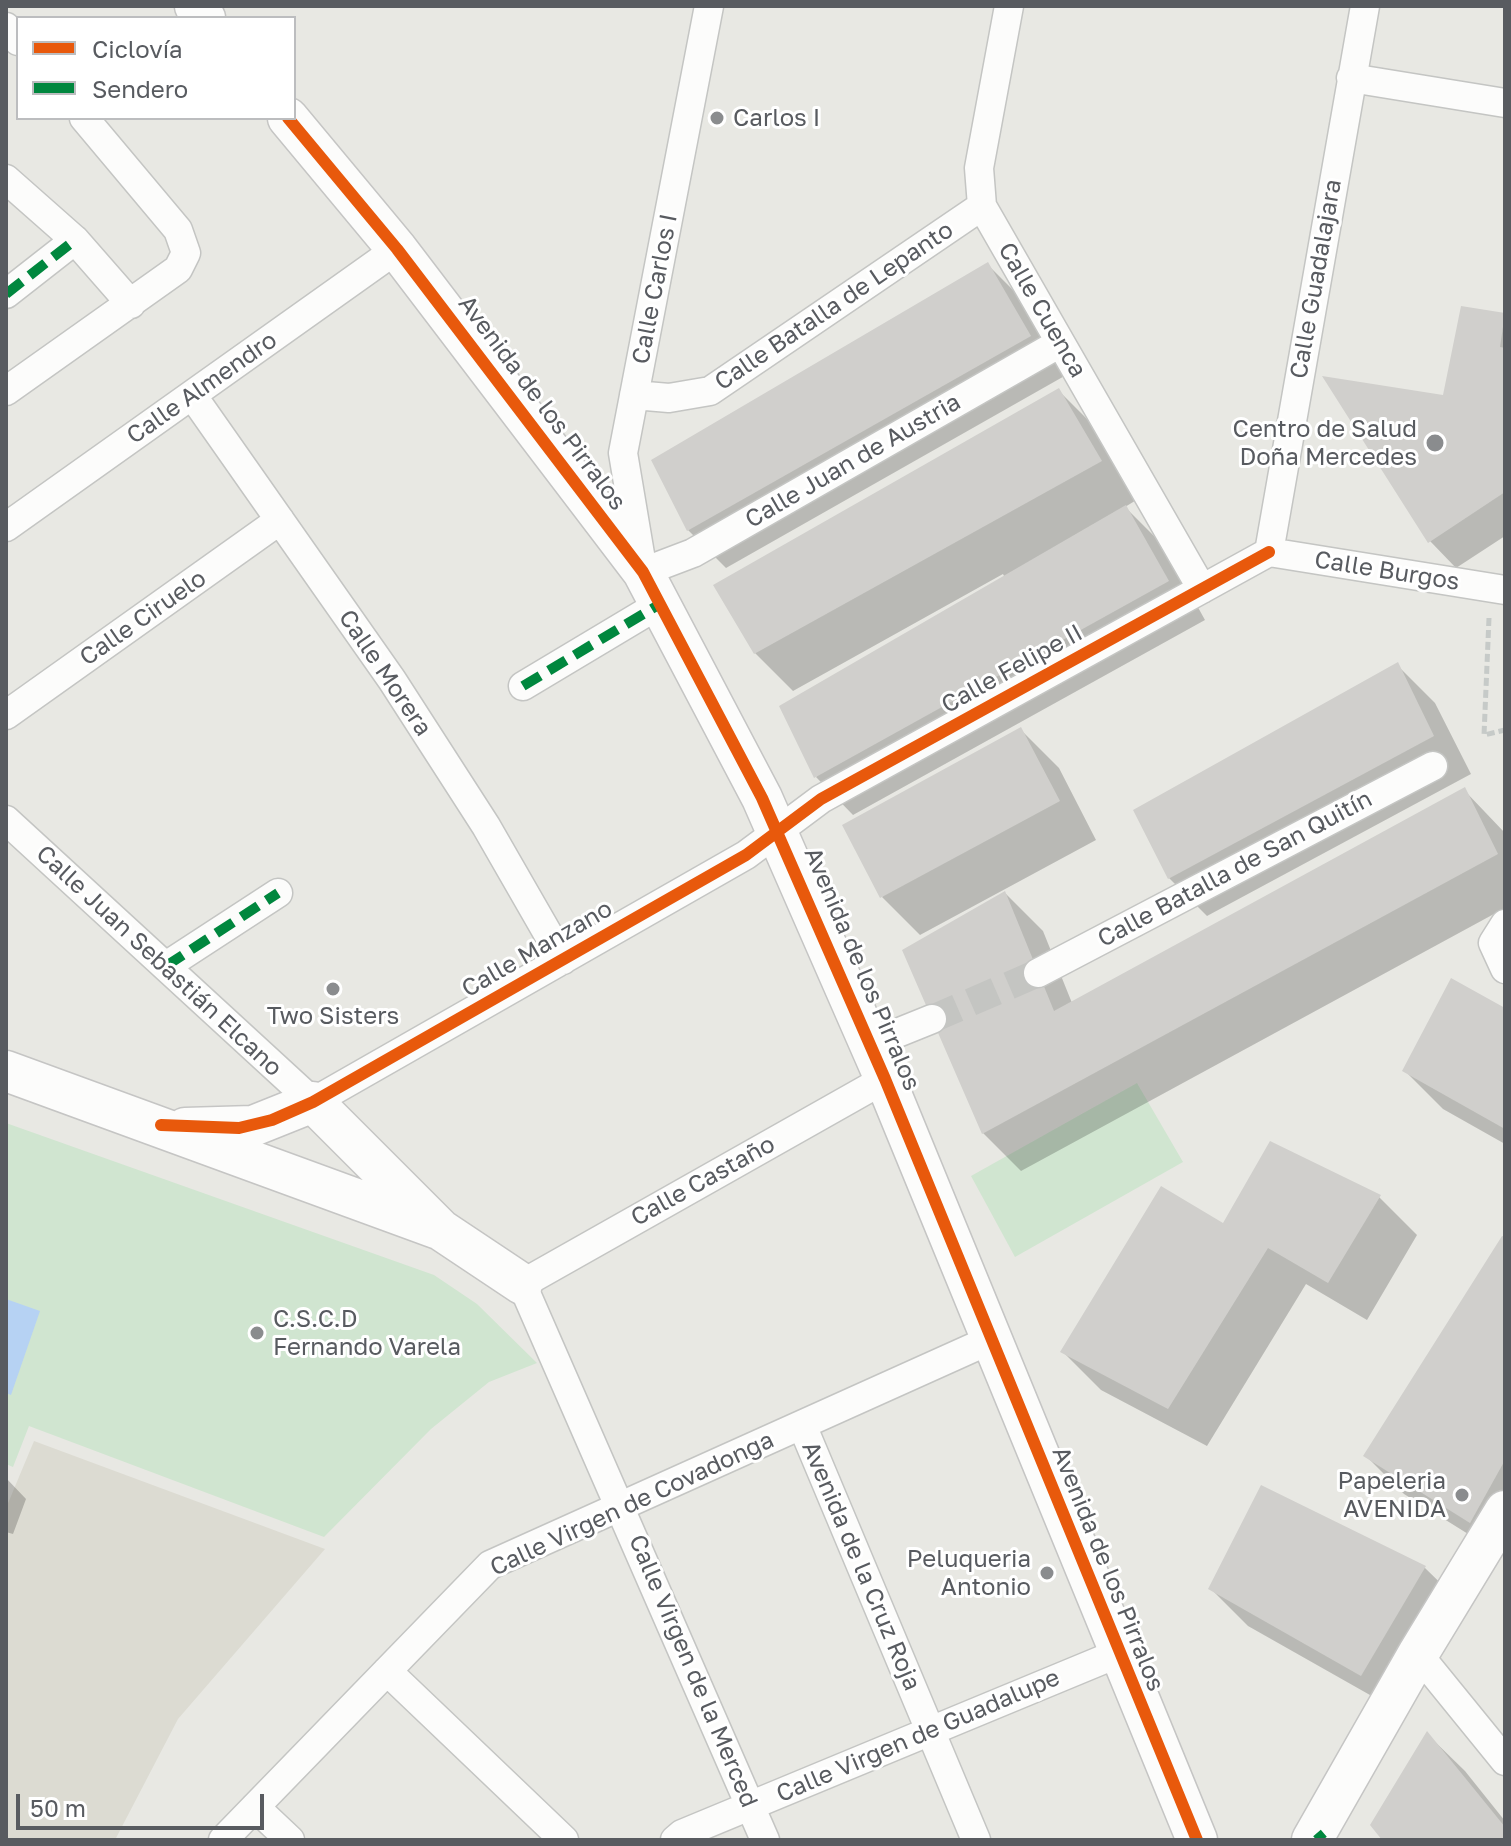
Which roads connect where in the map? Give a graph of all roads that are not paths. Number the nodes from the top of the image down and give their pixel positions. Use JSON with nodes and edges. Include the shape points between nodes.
{"nodes":[{"id":1,"x":709,"y":6,"type":"edge"},
{"id":2,"x":1009,"y":6,"type":"edge"},
{"id":3,"x":1365,"y":6,"type":"edge"},
{"id":4,"x":1351,"y":78,"type":"junction"},
{"id":5,"x":1505,"y":103,"type":"edge"},
{"id":6,"x":86,"y":120,"type":"edge"},
{"id":7,"x":290,"y":120,"type":"edge"},
{"id":8,"x":6,"y":180,"type":"edge"},
{"id":9,"x":982,"y":206,"type":"junction"},
{"id":10,"x":75,"y":240,"type":"junction"},
{"id":11,"x":397,"y":249,"type":"junction"},
{"id":12,"x":6,"y":294,"type":"edge"},
{"id":13,"x":131,"y":304,"type":"junction"},
{"id":14,"x":1060,"y":343,"type":"junction"},
{"id":15,"x":6,"y":391,"type":"edge"},
{"id":16,"x":192,"y":395,"type":"junction"},
{"id":17,"x":634,"y":395,"type":"junction"},
{"id":18,"x":280,"y":520,"type":"junction"},
{"id":19,"x":6,"y":527,"type":"edge"},
{"id":20,"x":1269,"y":552,"type":"junction"},
{"id":21,"x":651,"y":588,"type":"junction"},
{"id":22,"x":1202,"y":589,"type":"junction"},
{"id":23,"x":1498,"y":589,"type":"edge"},
{"id":24,"x":523,"y":686,"type":"dead end"},
{"id":25,"x":6,"y":715,"type":"edge"},
{"id":26,"x":1433,"y":766,"type":"dead end"},
{"id":27,"x":6,"y":820,"type":"edge"},
{"id":28,"x":780,"y":831,"type":"junction"},
{"id":29,"x":278,"y":893,"type":"dead end"},
{"id":30,"x":1505,"y":924,"type":"edge"},
{"id":31,"x":563,"y":960,"type":"junction"},
{"id":32,"x":166,"y":966,"type":"junction"},
{"id":33,"x":1505,"y":969,"type":"edge"},
{"id":34,"x":1038,"y":973,"type":"tunnel mouth"},
{"id":35,"x":932,"y":1019,"type":"tunnel mouth"},
{"id":36,"x":878,"y":1062,"type":"junction"},
{"id":37,"x":6,"y":1071,"type":"edge"},
{"id":38,"x":313,"y":1102,"type":"junction"},
{"id":39,"x":272,"y":1120,"type":"junction"},
{"id":40,"x":161,"y":1125,"type":"junction"},
{"id":41,"x":272,"y":1170,"type":"junction"},
{"id":42,"x":441,"y":1230,"type":"junction"},
{"id":43,"x":522,"y":1284,"type":"junction"},
{"id":44,"x":990,"y":1340,"type":"junction"},
{"id":45,"x":802,"y":1425,"type":"junction"},
{"id":46,"x":621,"y":1506,"type":"junction"},
{"id":47,"x":1505,"y":1511,"type":"edge"},
{"id":48,"x":1119,"y":1653,"type":"junction"},
{"id":49,"x":1418,"y":1654,"type":"junction"},
{"id":50,"x":387,"y":1671,"type":"junction"},
{"id":51,"x":930,"y":1730,"type":"junction"},
{"id":52,"x":1505,"y":1761,"type":"edge"},
{"id":53,"x":751,"y":1805,"type":"junction"},
{"id":54,"x":255,"y":1807,"type":"junction"},
{"id":55,"x":1317,"y":1838,"type":"edge"},
{"id":56,"x":223,"y":1840,"type":"edge"},
{"id":57,"x":290,"y":1840,"type":"edge"},
{"id":58,"x":564,"y":1840,"type":"edge"},
{"id":59,"x":675,"y":1840,"type":"edge"},
{"id":60,"x":765,"y":1840,"type":"edge"},
{"id":61,"x":976,"y":1840,"type":"edge"},
{"id":62,"x":1197,"y":1840,"type":"edge"}],
"edges":[{"from":1,"to":17,"type":"street","name":"Calle Carlos I"},
{"from":2,"to":9,"type":"street","name":"Calle Cuenca","via":[[979,168]]},
{"from":3,"to":4,"type":"street","name":"Calle Guadalajara"},
{"from":4,"to":5,"type":"street"},
{"from":4,"to":20,"type":"street","name":"Calle Guadalajara"},
{"from":6,"to":13,"type":"street","via":[[178,230],[186,253],[178,269]]},
{"from":7,"to":11,"type":"street","name":"Avenida de los Pirralos"},
{"from":8,"to":10,"type":"street"},
{"from":9,"to":14,"type":"street","name":"Calle Cuenca"},
{"from":9,"to":17,"type":"street","name":"Calle Batalla de Lepanto","via":[[710,391],[669,398]]},
{"from":10,"to":12,"type":"street"},
{"from":10,"to":13,"type":"street"},
{"from":11,"to":16,"type":"street","name":"Calle Almendro"},
{"from":11,"to":21,"type":"street","name":"Avenida de los Pirralos"},
{"from":13,"to":15,"type":"street"},
{"from":14,"to":21,"type":"street","name":"Calle Juan de Austria","via":[[693,553]]},
{"from":14,"to":22,"type":"street","name":"Calle Cuenca"},
{"from":16,"to":18,"type":"street","name":"Calle Morera"},
{"from":16,"to":19,"type":"street","name":"Calle Almendro"},
{"from":17,"to":21,"type":"street","name":"Calle Carlos I","via":[[623,453]]},
{"from":18,"to":25,"type":"street","name":"Calle Ciruelo"},
{"from":18,"to":31,"type":"street","name":"Calle Morera","via":[[486,826]]},
{"from":20,"to":22,"type":"street","name":"Calle Felipe II"},
{"from":20,"to":23,"type":"street","name":"Calle Burgos"},
{"from":21,"to":24,"type":"street","name":"Calle Juan de Austria"},
{"from":21,"to":28,"type":"street","name":"Avenida de los Pirralos"},
{"from":22,"to":28,"type":"street","name":"Calle Felipe II","via":[[821,799]]},
{"from":26,"to":34,"type":"street","name":"Calle Batalla de San Quitín"},
{"from":27,"to":32,"type":"street","name":"Calle Juan Sebastián Elcano"},
{"from":28,"to":31,"type":"street","name":"Calle Manzano"},
{"from":28,"to":36,"type":"street","name":"Avenida de los Pirralos"},
{"from":29,"to":32,"type":"street"},
{"from":30,"to":33,"type":"street","via":[[1493,943]]},
{"from":31,"to":38,"type":"street","name":"Calle Manzano"},
{"from":32,"to":38,"type":"street","name":"Calle Juan Sebastián Elcano"},
{"from":35,"to":36,"type":"street"},
{"from":36,"to":43,"type":"street","name":"Calle Castaño"},
{"from":36,"to":44,"type":"street","name":"Avenida de los Pirralos"},
{"from":37,"to":40,"type":"street"},
{"from":38,"to":39,"type":"street"},
{"from":38,"to":42,"type":"street"},
{"from":39,"to":40,"type":"street","via":[[227,1129]]},
{"from":39,"to":41,"type":"street","via":[[264,1128],[260,1149]]},
{"from":40,"to":41,"type":"street"},
{"from":41,"to":42,"type":"street"},
{"from":42,"to":43,"type":"street"},
{"from":43,"to":46,"type":"street","name":"Calle Virgen de la Merced"},
{"from":44,"to":45,"type":"street","name":"Calle Virgen de Covadonga"},
{"from":44,"to":48,"type":"street","name":"Avenida de los Pirralos"},
{"from":45,"to":46,"type":"street","name":"Calle Virgen de Covadonga"},
{"from":45,"to":51,"type":"street","name":"Avenida de la Cruz Roja"},
{"from":46,"to":50,"type":"street","name":"Calle Virgen de Covadonga","via":[[490,1565]]},
{"from":46,"to":53,"type":"street","name":"Calle Virgen de la Merced"},
{"from":47,"to":49,"type":"street"},
{"from":48,"to":51,"type":"street","name":"Calle Virgen de Guadalupe"},
{"from":48,"to":62,"type":"street","name":"Avenida de los Pirralos"},
{"from":49,"to":52,"type":"street"},
{"from":49,"to":55,"type":"street"},
{"from":50,"to":54,"type":"street","name":"Calle Virgen de Covadonga"},
{"from":50,"to":58,"type":"street"},
{"from":51,"to":53,"type":"street","name":"Calle Virgen de Guadalupe"},
{"from":51,"to":61,"type":"street","name":"Avenida de la Cruz Roja"},
{"from":53,"to":59,"type":"street","name":"Calle Virgen de Guadalupe"},
{"from":53,"to":60,"type":"street","name":"Calle Virgen de la Merced"},
{"from":54,"to":56,"type":"street","name":"Calle Virgen de Covadonga"},
{"from":54,"to":57,"type":"street"}]}
